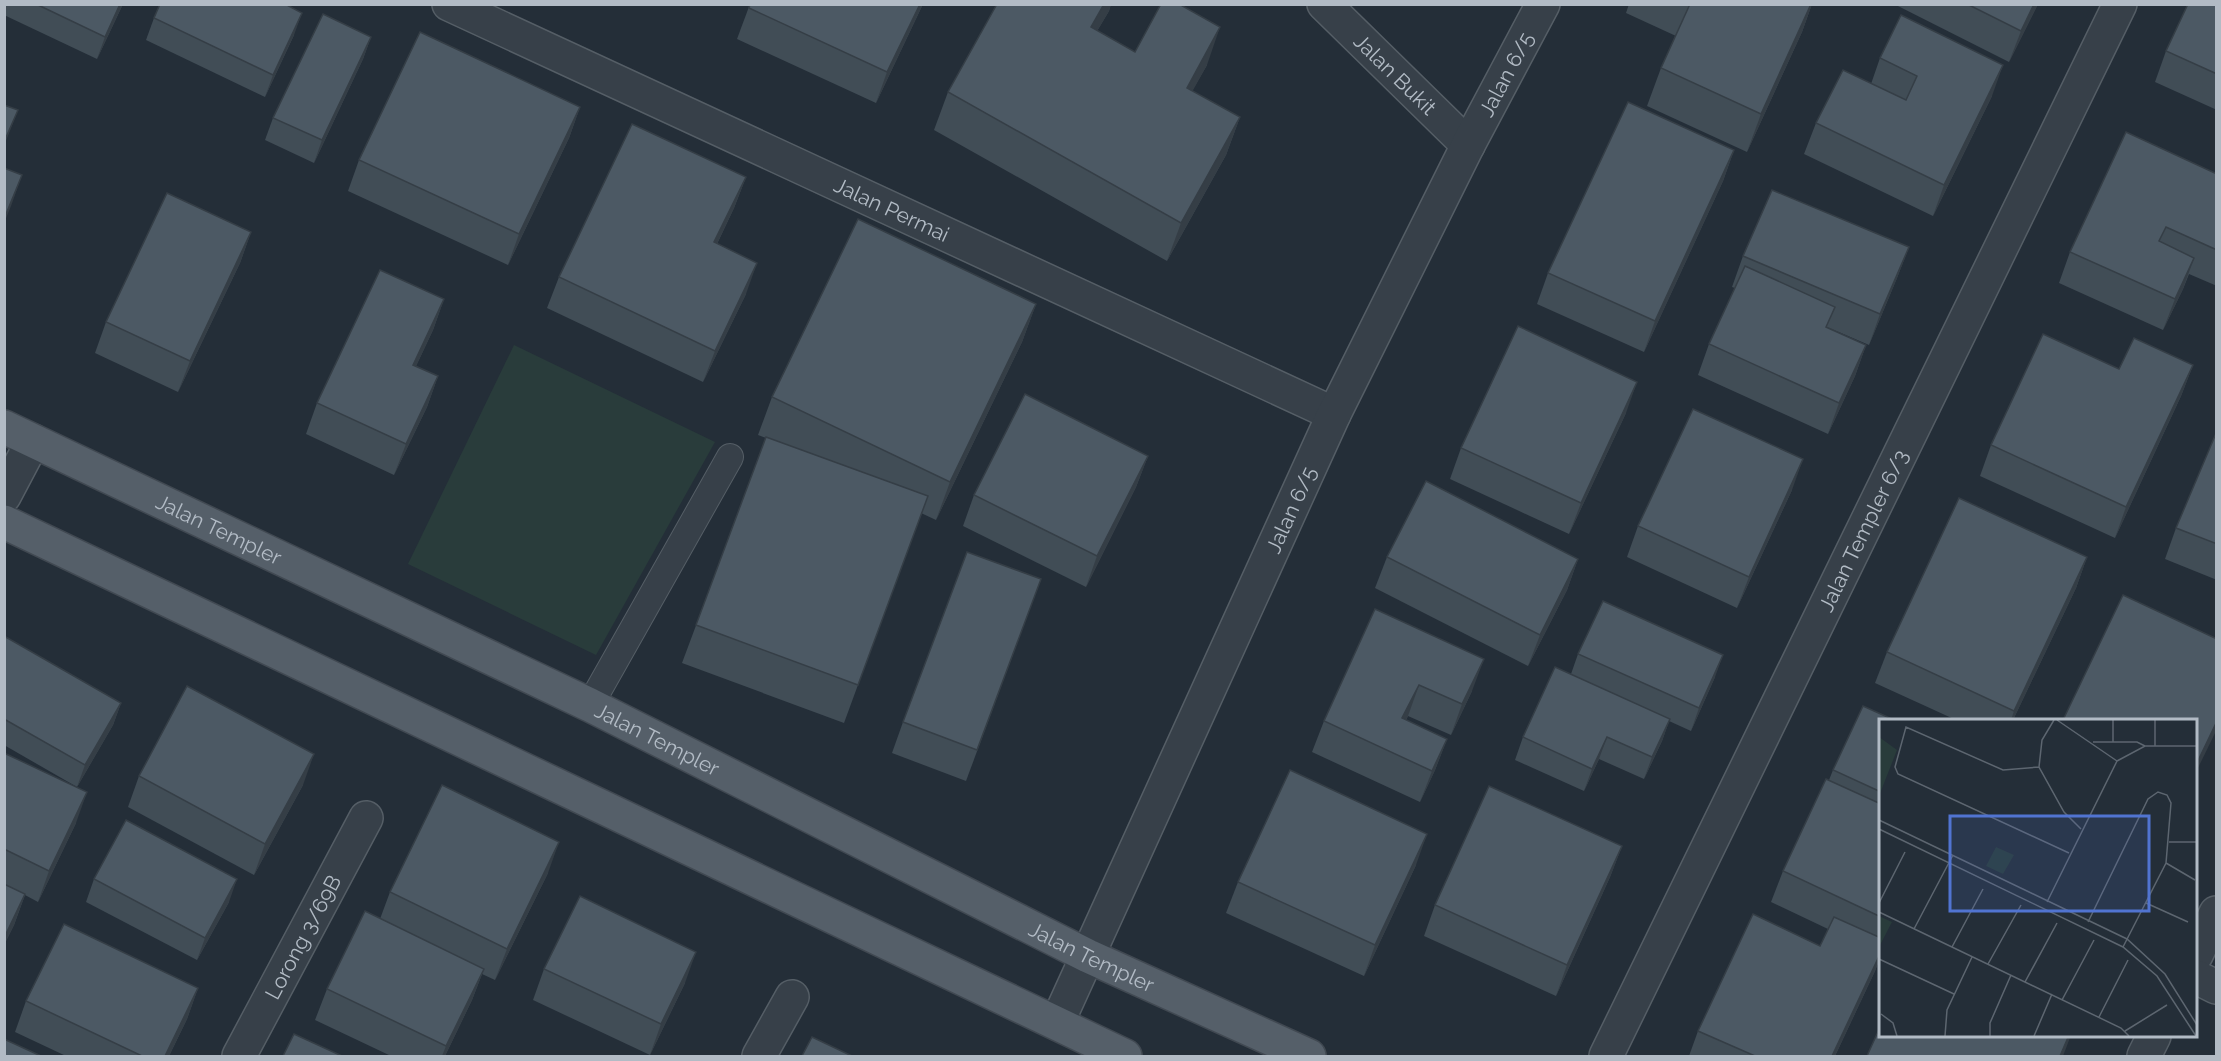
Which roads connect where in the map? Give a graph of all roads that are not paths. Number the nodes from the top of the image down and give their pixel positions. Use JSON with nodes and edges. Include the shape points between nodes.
{"nodes":[{"id":1,"x":449,"y":4,"type":"edge"},
{"id":2,"x":1324,"y":4,"type":"edge"},
{"id":3,"x":1543,"y":4,"type":"edge"},
{"id":4,"x":2120,"y":4,"type":"edge"},
{"id":5,"x":1468,"y":144,"type":"junction"},
{"id":6,"x":1334,"y":414,"type":"junction"},
{"id":7,"x":19,"y":434,"type":"edge"},
{"id":8,"x":730,"y":457,"type":"dead end"},
{"id":9,"x":4,"y":496,"type":"edge"},
{"id":10,"x":4,"y":522,"type":"edge"},
{"id":11,"x":590,"y":705,"type":"junction"},
{"id":12,"x":366,"y":818,"type":"dead end"},
{"id":13,"x":2217,"y":914,"type":"edge"},
{"id":14,"x":2197,"y":953,"type":"edge"},
{"id":15,"x":1088,"y":956,"type":"junction"},
{"id":16,"x":2197,"y":977,"type":"edge"},
{"id":17,"x":2217,"y":987,"type":"edge"},
{"id":18,"x":792,"y":997,"type":"dead end"},
{"id":19,"x":1057,"y":1023,"type":"junction"},
{"id":20,"x":2153,"y":1037,"type":"edge"},
{"id":21,"x":239,"y":1056,"type":"edge"},
{"id":22,"x":759,"y":1056,"type":"edge"},
{"id":23,"x":1125,"y":1056,"type":"edge"},
{"id":24,"x":1309,"y":1056,"type":"edge"},
{"id":25,"x":1606,"y":1056,"type":"edge"},
{"id":26,"x":2144,"y":1056,"type":"edge"}],
"edges":[{"from":1,"to":6,"type":"street","name":"Jalan Permai"},
{"from":2,"to":5,"type":"street","name":"Jalan Bukit"},
{"from":3,"to":5,"type":"street","name":"Jalan 6/5"},
{"from":4,"to":25,"type":"street","name":"Jalan Templer 6/3"},
{"from":5,"to":6,"type":"street","name":"Jalan 6/5"},
{"from":6,"to":15,"type":"street","name":"Jalan 6/5"},
{"from":7,"to":9,"type":"street"},
{"from":7,"to":11,"type":"main road","name":"Jalan Templer"},
{"from":8,"to":11,"type":"lane"},
{"from":10,"to":19,"type":"main road"},
{"from":11,"to":15,"type":"main road","name":"Jalan Templer"},
{"from":12,"to":21,"type":"street","name":"Lorong 3/69B"},
{"from":13,"to":14,"type":"street"},
{"from":15,"to":19,"type":"street","name":"Jalan 6/5"},
{"from":15,"to":24,"type":"main road","name":"Jalan Templer"},
{"from":16,"to":17,"type":"street"},
{"from":18,"to":22,"type":"street"},
{"from":19,"to":23,"type":"main road"},
{"from":20,"to":26,"type":"street"}]}
